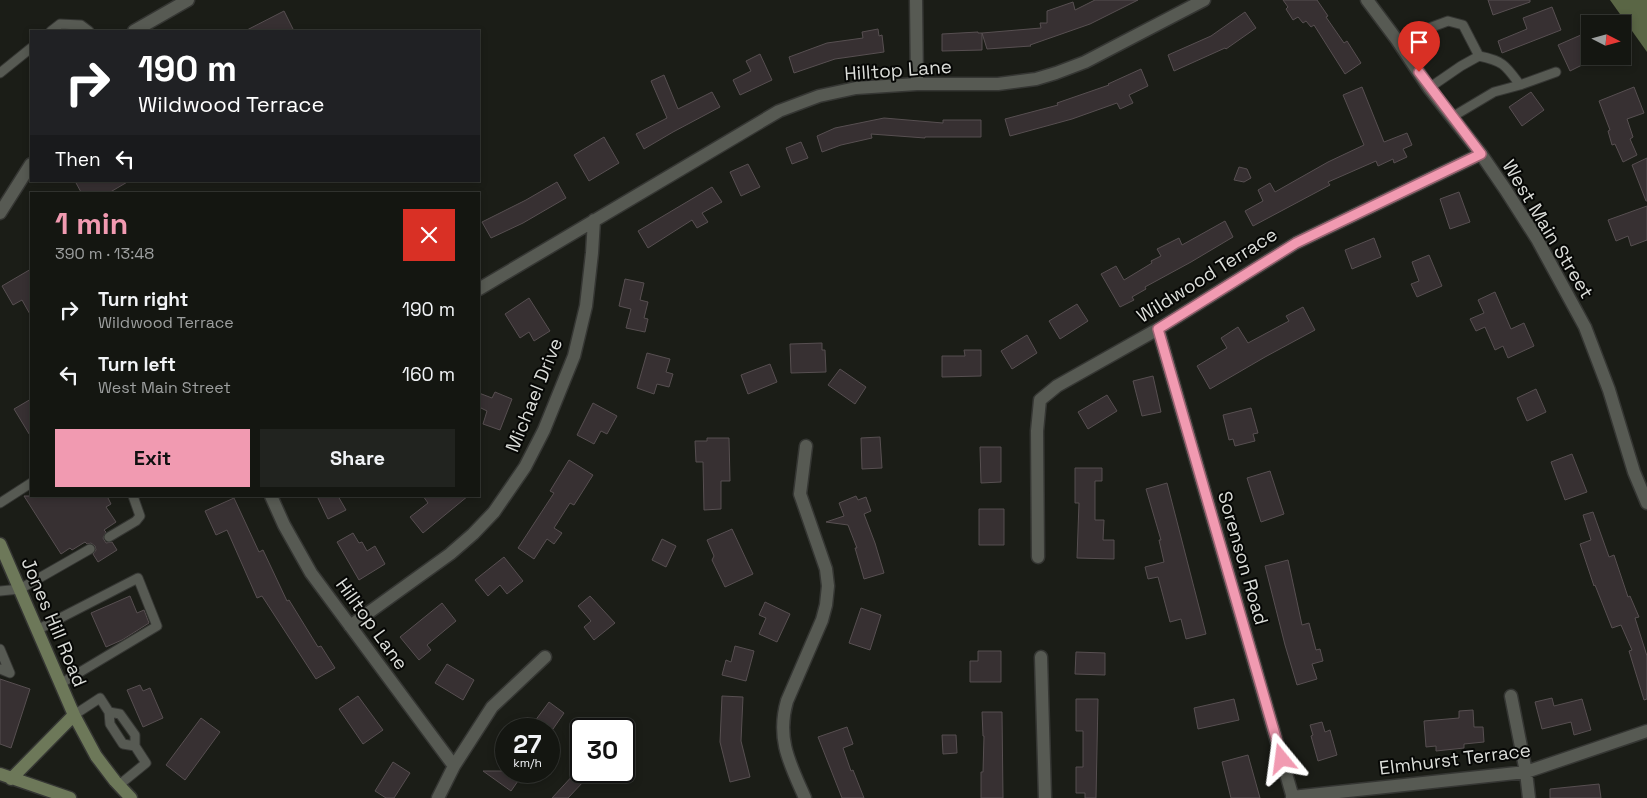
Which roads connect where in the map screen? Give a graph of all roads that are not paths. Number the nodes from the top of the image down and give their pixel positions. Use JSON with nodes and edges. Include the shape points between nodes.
{"nodes":[{"id":1,"x":188,"y":0,"type":"edge"},
{"id":2,"x":916,"y":0,"type":"edge"},
{"id":3,"x":1204,"y":0,"type":"edge"},
{"id":4,"x":1367,"y":0,"type":"edge"},
{"id":5,"x":52,"y":30,"type":"edge"},
{"id":6,"x":88,"y":30,"type":"edge"},
{"id":7,"x":136,"y":30,"type":"edge"},
{"id":8,"x":1397,"y":40,"type":"junction"},
{"id":9,"x":30,"y":49,"type":"edge"},
{"id":10,"x":1479,"y":56,"type":"junction"},
{"id":11,"x":1556,"y":72,"type":"dead end"},
{"id":12,"x":0,"y":73,"type":"edge"},
{"id":13,"x":918,"y":84,"type":"junction"},
{"id":14,"x":1520,"y":85,"type":"junction"},
{"id":15,"x":1429,"y":88,"type":"junction"},
{"id":16,"x":1452,"y":117,"type":"junction"},
{"id":17,"x":1481,"y":154,"type":"junction"},
{"id":18,"x":30,"y":166,"type":"edge"},
{"id":19,"x":0,"y":213,"type":"edge"},
{"id":20,"x":594,"y":220,"type":"junction"},
{"id":21,"x":480,"y":288,"type":"edge"},
{"id":22,"x":1158,"y":329,"type":"junction"},
{"id":23,"x":806,"y":446,"type":"dead end"},
{"id":24,"x":30,"y":484,"type":"edge"},
{"id":25,"x":133,"y":497,"type":"edge"},
{"id":26,"x":272,"y":497,"type":"edge"},
{"id":27,"x":0,"y":503,"type":"edge"},
{"id":28,"x":1647,"y":503,"type":"edge"},
{"id":29,"x":109,"y":538,"type":"dead end"},
{"id":30,"x":0,"y":544,"type":"edge"},
{"id":31,"x":90,"y":549,"type":"dead end"},
{"id":32,"x":1038,"y":557,"type":"dead end"},
{"id":33,"x":20,"y":589,"type":"junction"},
{"id":34,"x":0,"y":591,"type":"edge"},
{"id":35,"x":350,"y":626,"type":"junction"},
{"id":36,"x":37,"y":630,"type":"junction"},
{"id":37,"x":0,"y":649,"type":"edge"},
{"id":38,"x":545,"y":657,"type":"dead end"},
{"id":39,"x":1042,"y":657,"type":"dead end"},
{"id":40,"x":0,"y":669,"type":"edge"},
{"id":41,"x":60,"y":684,"type":"junction"},
{"id":42,"x":1511,"y":696,"type":"dead end"},
{"id":43,"x":109,"y":712,"type":"junction"},
{"id":44,"x":74,"y":715,"type":"junction"},
{"id":45,"x":1647,"y":731,"type":"edge"},
{"id":46,"x":135,"y":746,"type":"junction"},
{"id":47,"x":454,"y":766,"type":"junction"},
{"id":48,"x":1526,"y":772,"type":"junction"},
{"id":49,"x":5,"y":777,"type":"edge"},
{"id":50,"x":119,"y":785,"type":"junction"},
{"id":51,"x":70,"y":798,"type":"edge"},
{"id":52,"x":131,"y":798,"type":"edge"},
{"id":53,"x":438,"y":798,"type":"edge"},
{"id":54,"x":805,"y":798,"type":"edge"},
{"id":55,"x":1045,"y":798,"type":"edge"},
{"id":56,"x":1292,"y":798,"type":"edge"},
{"id":57,"x":1529,"y":798,"type":"edge"}],
"edges":[{"from":1,"to":7,"type":"street"},
{"from":2,"to":13,"type":"street"},
{"from":3,"to":13,"type":"street","name":"Hilltop Lane","via":[[1085,62],[1036,79],[998,84]]},
{"from":4,"to":8,"type":"street","name":"West Main Street"},
{"from":5,"to":6,"type":"lane","via":[[60,24],[81,25]]},
{"from":8,"to":10,"type":"lane","via":[[1448,21],[1463,25]]},
{"from":8,"to":15,"type":"street","name":"West Main Street"},
{"from":9,"to":12,"type":"lane"},
{"from":10,"to":14,"type":"lane","via":[[1504,65]]},
{"from":10,"to":15,"type":"lane"},
{"from":11,"to":14,"type":"lane"},
{"from":13,"to":20,"type":"street","name":"Hilltop Lane","via":[[856,88],[820,96],[779,111]]},
{"from":14,"to":16,"type":"lane","via":[[1494,92]]},
{"from":15,"to":16,"type":"street","name":"West Main Street"},
{"from":16,"to":17,"type":"street","name":"West Main Street"},
{"from":17,"to":22,"type":"street","name":"Wildwood Terrace","via":[[1296,243]]},
{"from":17,"to":28,"type":"street","name":"West Main Street","via":[[1537,239],[1585,327]]},
{"from":18,"to":19,"type":"street"},
{"from":20,"to":21,"type":"street","name":"Hilltop Lane"},
{"from":20,"to":35,"type":"street","name":"Michael Drive","via":[[586,306],[574,356],[525,467],[494,512],[473,534]]},
{"from":22,"to":32,"type":"street","name":"Wildwood Terrace","via":[[1057,386],[1040,400],[1037,431]]},
{"from":22,"to":56,"type":"street","name":"Sorenson Road"},
{"from":23,"to":54,"type":"street","via":[[800,494],[826,569],[828,586],[822,620],[787,701],[782,733],[784,749]]},
{"from":24,"to":27,"type":"lane"},
{"from":25,"to":29,"type":"lane","via":[[140,516]]},
{"from":26,"to":35,"type":"street","name":"Hilltop Lane","via":[[311,573]]},
{"from":30,"to":33,"type":"main road","name":"Jones Hill Road"},
{"from":31,"to":33,"type":"lane"},
{"from":33,"to":34,"type":"lane"},
{"from":33,"to":36,"type":"main road","name":"Jones Hill Road"},
{"from":35,"to":47,"type":"street","name":"Hilltop Lane"},
{"from":36,"to":41,"type":"main road","name":"Jones Hill Road"},
{"from":36,"to":41,"type":"lane","via":[[138,578],[157,626]]},
{"from":37,"to":40,"type":"lane","via":[[10,673]]},
{"from":38,"to":47,"type":"street","via":[[492,707]]},
{"from":39,"to":55,"type":"street"},
{"from":41,"to":44,"type":"main road","name":"Jones Hill Road"},
{"from":42,"to":48,"type":"street"},
{"from":43,"to":44,"type":"lane","via":[[100,698]]},
{"from":43,"to":46,"type":"lane","via":[[120,714],[135,736]]},
{"from":43,"to":46,"type":"lane","via":[[110,724],[123,744]]},
{"from":44,"to":49,"type":"main road","name":"Jones Hill Road"},
{"from":44,"to":50,"type":"main road","name":"Jones Hill Road","via":[[96,756]]},
{"from":45,"to":48,"type":"street","name":"Elmhurst Terrace"},
{"from":46,"to":50,"type":"lane","via":[[146,764]]},
{"from":47,"to":53,"type":"street"},
{"from":48,"to":56,"type":"street","name":"Elmhurst Terrace"},
{"from":48,"to":57,"type":"street"},
{"from":49,"to":51,"type":"main road"},
{"from":50,"to":52,"type":"main road","name":"Jones Hill Road"}]}
